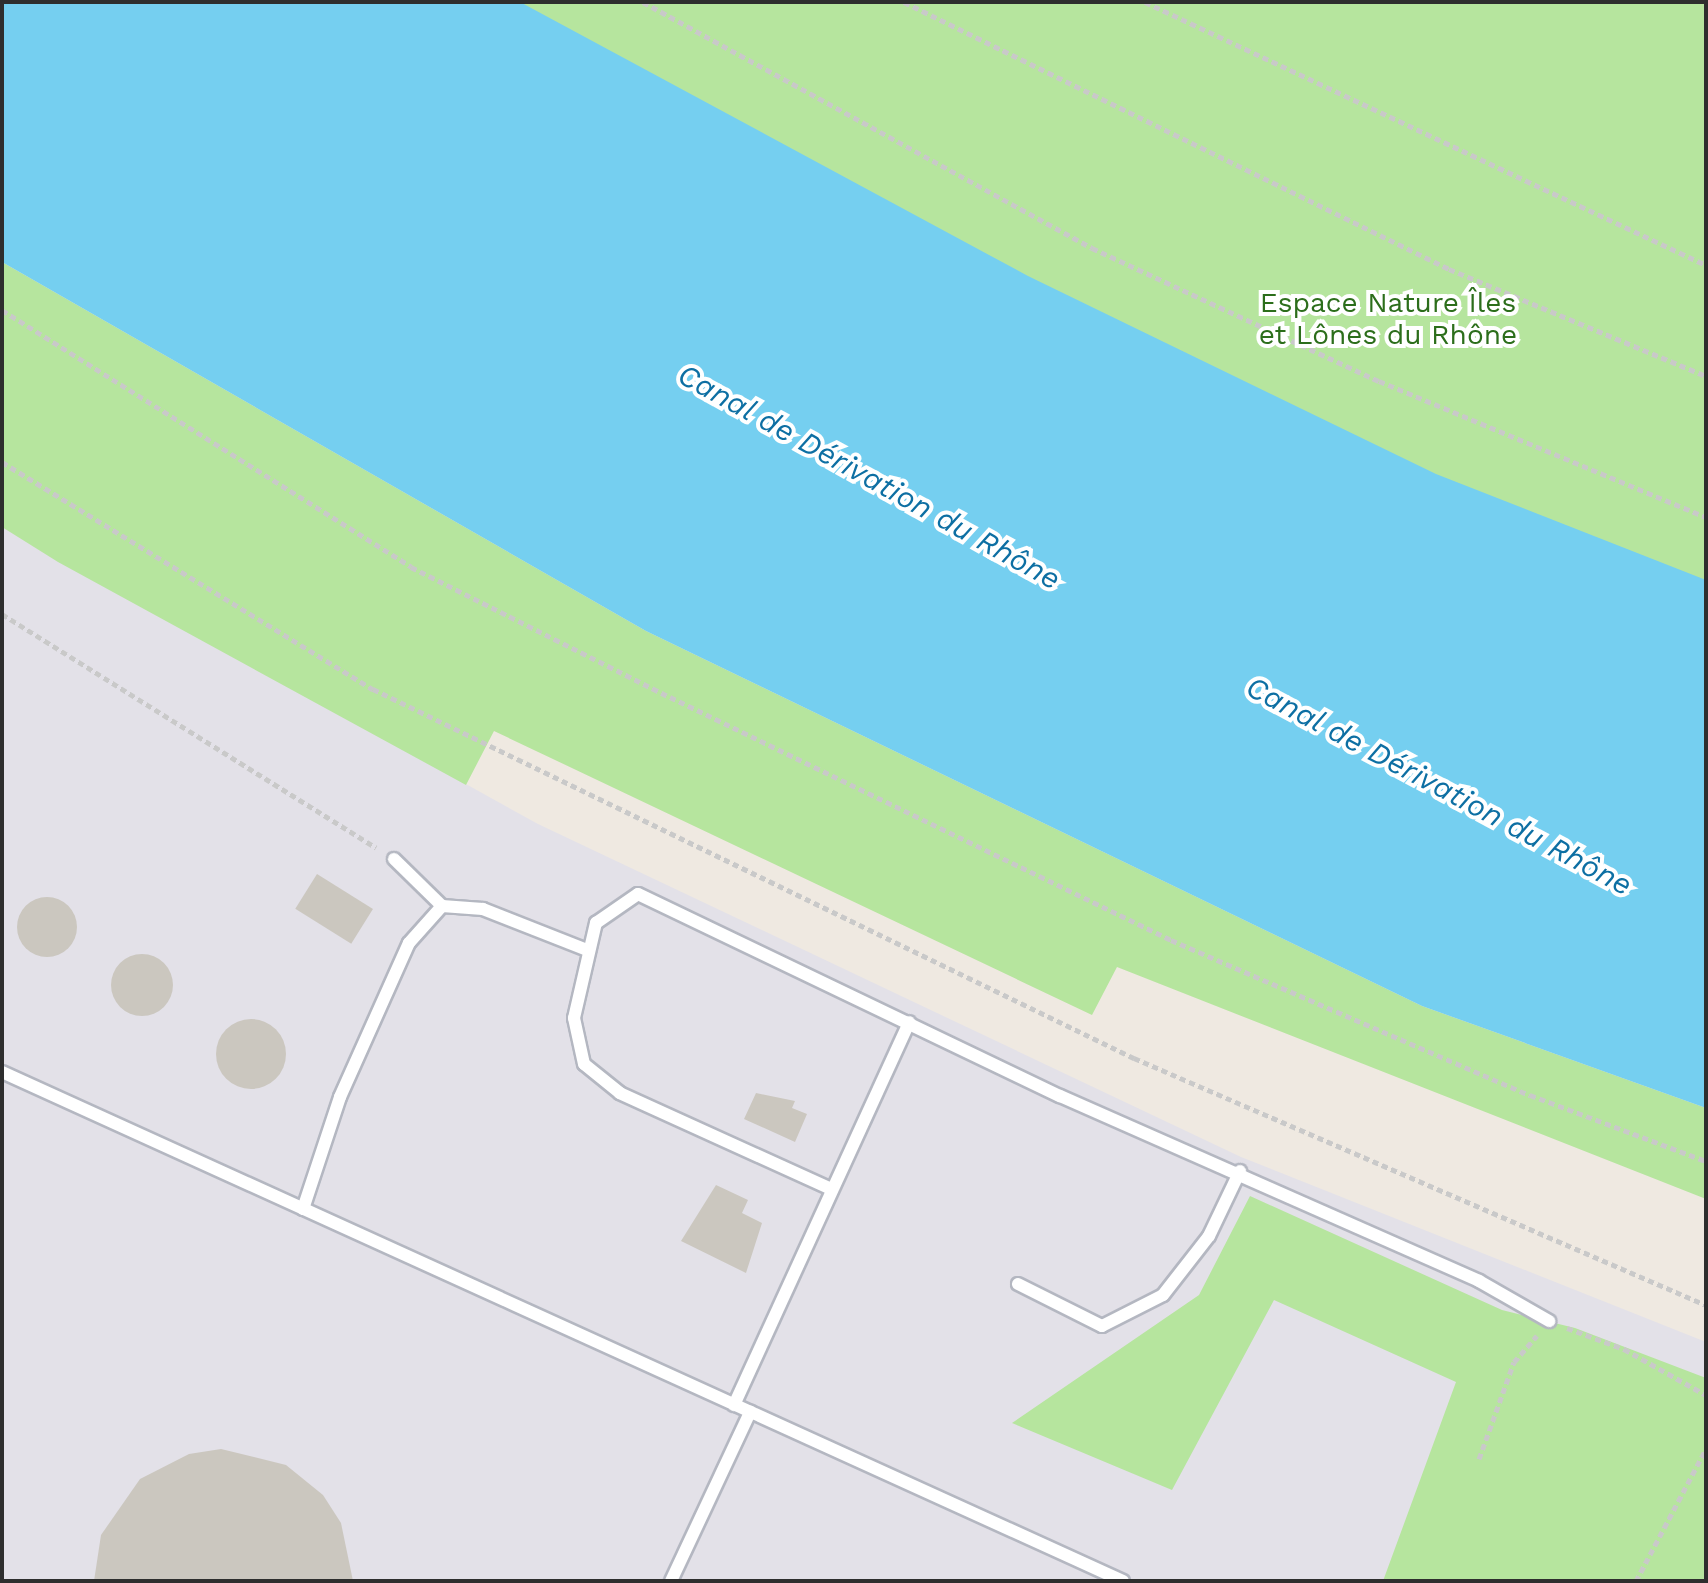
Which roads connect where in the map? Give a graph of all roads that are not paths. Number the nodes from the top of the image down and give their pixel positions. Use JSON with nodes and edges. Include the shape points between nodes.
{"nodes":[{"id":1,"x":394,"y":859,"type":"road end"},
{"id":2,"x":442,"y":906,"type":"junction"},
{"id":3,"x":587,"y":950,"type":"junction"},
{"id":4,"x":909,"y":1022,"type":"junction"},
{"id":5,"x":2,"y":1072,"type":"edge"},
{"id":6,"x":1240,"y":1171,"type":"junction"},
{"id":7,"x":829,"y":1188,"type":"junction"},
{"id":8,"x":303,"y":1209,"type":"junction"},
{"id":9,"x":1018,"y":1284,"type":"dead end"},
{"id":10,"x":1549,"y":1321,"type":"road end"},
{"id":11,"x":734,"y":1405,"type":"junction"},
{"id":12,"x":750,"y":1412,"type":"junction"},
{"id":13,"x":671,"y":1581,"type":"edge"},
{"id":14,"x":1123,"y":1581,"type":"edge"}],
"edges":[{"from":1,"to":2,"type":"lane"},
{"from":2,"to":3,"type":"lane","via":[[483,909]]},
{"from":2,"to":8,"type":"lane","via":[[409,943],[340,1097]]},
{"from":3,"to":4,"type":"lane","via":[[596,923],[638,894]]},
{"from":3,"to":7,"type":"lane","via":[[574,1018],[584,1064],[620,1093]]},
{"from":4,"to":6,"type":"lane","via":[[1060,1096]]},
{"from":4,"to":7,"type":"lane"},
{"from":5,"to":8,"type":"lane"},
{"from":6,"to":9,"type":"lane","via":[[1209,1236],[1163,1295],[1102,1326]]},
{"from":6,"to":10,"type":"lane","via":[[1479,1281]]},
{"from":7,"to":11,"type":"lane"},
{"from":8,"to":11,"type":"lane"},
{"from":11,"to":12,"type":"lane"},
{"from":12,"to":13,"type":"lane"},
{"from":12,"to":14,"type":"lane"}]}
